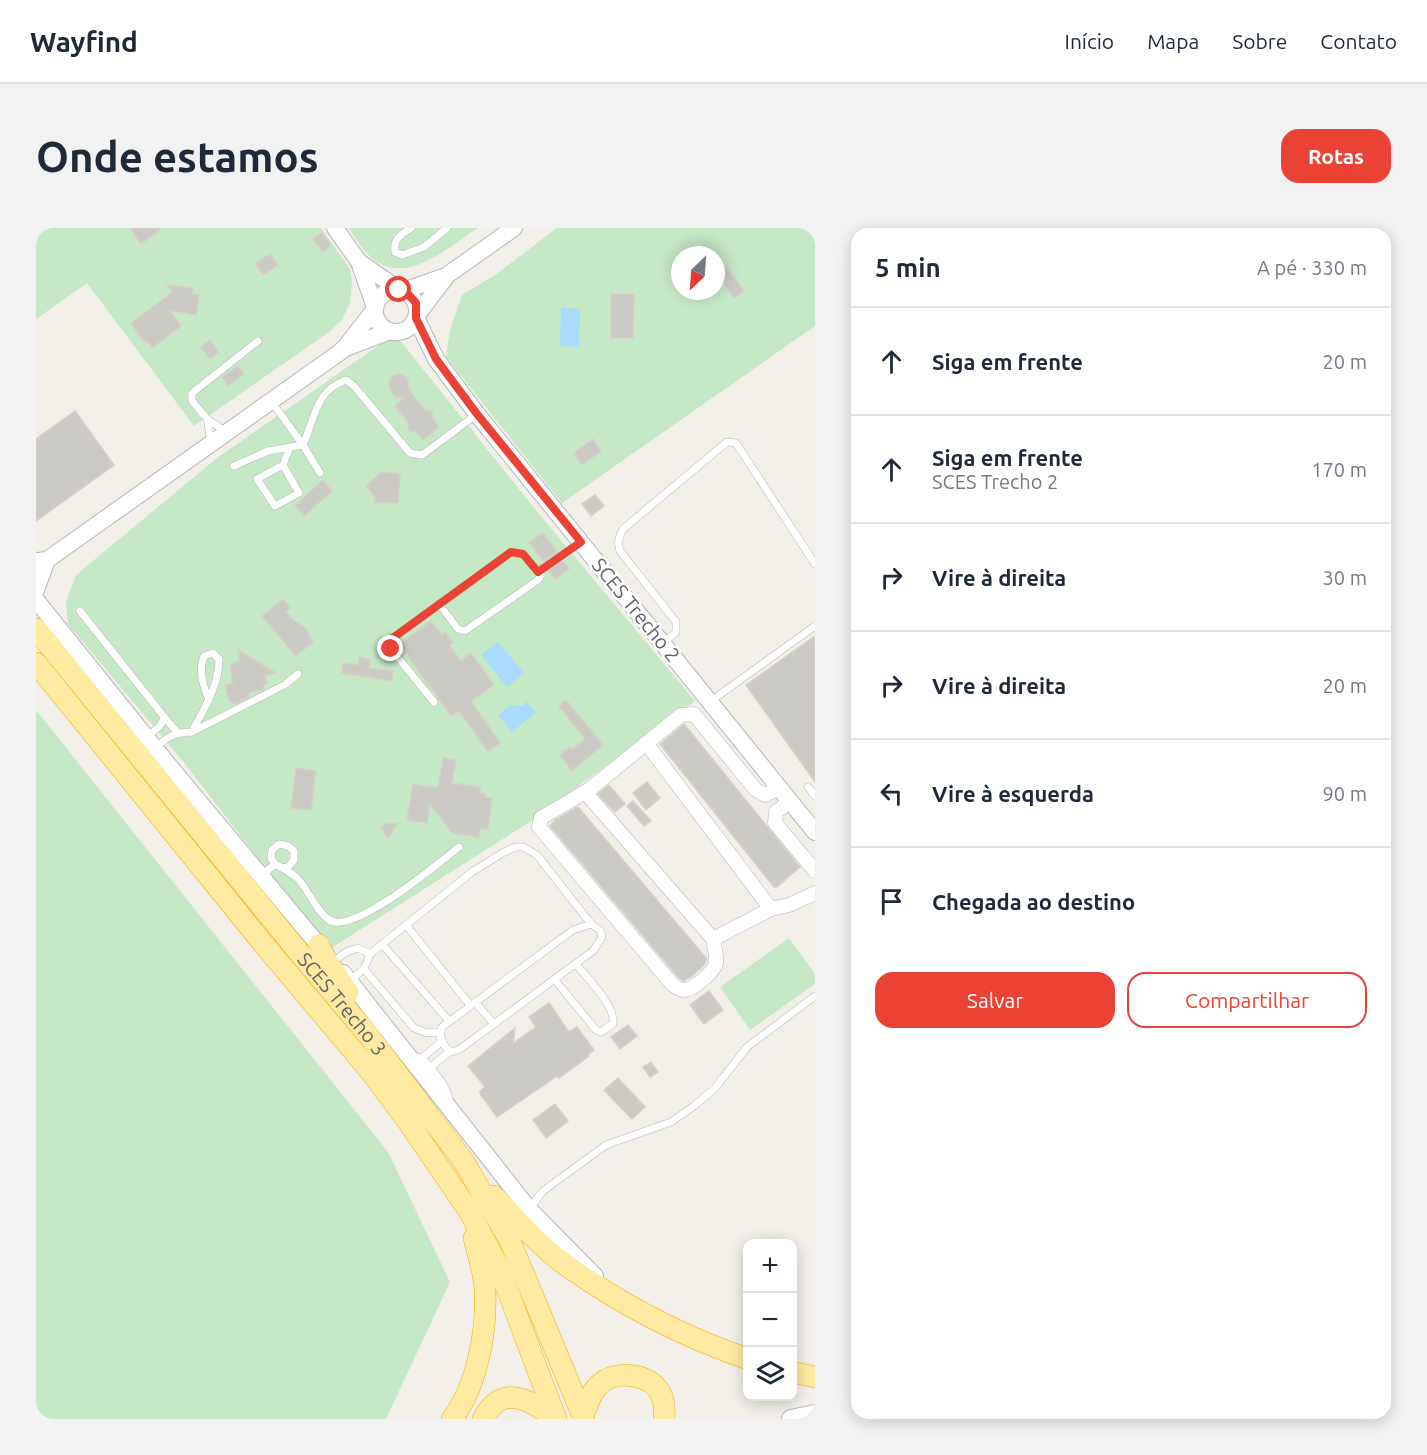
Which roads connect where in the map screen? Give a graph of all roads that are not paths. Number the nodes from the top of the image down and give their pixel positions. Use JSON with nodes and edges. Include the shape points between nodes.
{"nodes":[{"id":1,"x":335,"y":228,"type":"edge"},
{"id":2,"x":411,"y":228,"type":"edge"},
{"id":3,"x":447,"y":228,"type":"edge"},
{"id":4,"x":513,"y":228,"type":"edge"},
{"id":5,"x":359,"y":262,"type":"junction"},
{"id":6,"x":446,"y":276,"type":"junction"},
{"id":7,"x":401,"y":290,"type":"junction"},
{"id":8,"x":375,"y":308,"type":"junction"},
{"id":9,"x":417,"y":316,"type":"junction"},
{"id":10,"x":393,"y":332,"type":"junction"},
{"id":11,"x":258,"y":341,"type":"dead end"},
{"id":12,"x":343,"y":350,"type":"junction"},
{"id":13,"x":436,"y":359,"type":"junction"},
{"id":14,"x":271,"y":401,"type":"junction"},
{"id":15,"x":477,"y":414,"type":"junction"},
{"id":16,"x":208,"y":420,"type":"junction"},
{"id":17,"x":227,"y":432,"type":"junction"},
{"id":18,"x":210,"y":444,"type":"junction"},
{"id":19,"x":303,"y":445,"type":"junction"},
{"id":20,"x":290,"y":447,"type":"junction"},
{"id":21,"x":283,"y":465,"type":"junction"},
{"id":22,"x":234,"y":466,"type":"dead end"},
{"id":23,"x":320,"y":473,"type":"dead end"},
{"id":24,"x":581,"y":542,"type":"junction"},
{"id":25,"x":41,"y":561,"type":"edge"},
{"id":26,"x":815,"y":564,"type":"edge"},
{"id":27,"x":538,"y":572,"type":"junction"},
{"id":28,"x":36,"y":591,"type":"edge"},
{"id":29,"x":36,"y":600,"type":"edge"},
{"id":30,"x":439,"y":604,"type":"junction"},
{"id":31,"x":80,"y":611,"type":"dead end"},
{"id":32,"x":815,"y":626,"type":"edge"},
{"id":33,"x":36,"y":629,"type":"edge"},
{"id":34,"x":663,"y":644,"type":"junction"},
{"id":35,"x":36,"y":663,"type":"edge"},
{"id":36,"x":298,"y":674,"type":"dead end"},
{"id":37,"x":209,"y":700,"type":"junction"},
{"id":38,"x":434,"y":702,"type":"dead end"},
{"id":39,"x":709,"y":703,"type":"junction"},
{"id":40,"x":165,"y":718,"type":"junction"},
{"id":41,"x":177,"y":732,"type":"junction"},
{"id":42,"x":192,"y":732,"type":"junction"},
{"id":43,"x":150,"y":742,"type":"junction"},
{"id":44,"x":646,"y":743,"type":"junction"},
{"id":45,"x":808,"y":787,"type":"dead end"},
{"id":46,"x":585,"y":792,"type":"junction"},
{"id":47,"x":785,"y":794,"type":"junction"},
{"id":48,"x":815,"y":796,"type":"edge"},
{"id":49,"x":815,"y":832,"type":"edge"},
{"id":50,"x":459,"y":847,"type":"dead end"},
{"id":51,"x":815,"y":871,"type":"edge"},
{"id":52,"x":261,"y":876,"type":"junction"},
{"id":53,"x":815,"y":892,"type":"edge"},
{"id":54,"x":771,"y":909,"type":"junction"},
{"id":55,"x":591,"y":924,"type":"junction"},
{"id":56,"x":406,"y":925,"type":"junction"},
{"id":57,"x":713,"y":939,"type":"junction"},
{"id":58,"x":382,"y":944,"type":"junction"},
{"id":59,"x":319,"y":945,"type":"junction"},
{"id":60,"x":370,"y":954,"type":"junction"},
{"id":61,"x":333,"y":962,"type":"junction"},
{"id":62,"x":576,"y":964,"type":"junction"},
{"id":63,"x":364,"y":969,"type":"junction"},
{"id":64,"x":555,"y":980,"type":"junction"},
{"id":65,"x":349,"y":981,"type":"junction"},
{"id":66,"x":815,"y":996,"type":"edge"},
{"id":67,"x":472,"y":1003,"type":"junction"},
{"id":68,"x":449,"y":1021,"type":"junction"},
{"id":69,"x":494,"y":1023,"type":"junction"},
{"id":70,"x":440,"y":1032,"type":"junction"},
{"id":71,"x":369,"y":1036,"type":"junction"},
{"id":72,"x":441,"y":1042,"type":"junction"},
{"id":73,"x":450,"y":1052,"type":"junction"},
{"id":74,"x":416,"y":1057,"type":"junction"},
{"id":75,"x":430,"y":1068,"type":"junction"},
{"id":76,"x":449,"y":1107,"type":"junction"},
{"id":77,"x":464,"y":1162,"type":"junction"},
{"id":78,"x":529,"y":1209,"type":"junction"},
{"id":79,"x":469,"y":1211,"type":"junction"},
{"id":80,"x":617,"y":1297,"type":"junction"},
{"id":81,"x":743,"y":1358,"type":"edge"},
{"id":82,"x":797,"y":1373,"type":"edge"},
{"id":83,"x":815,"y":1377,"type":"edge"},
{"id":84,"x":815,"y":1414,"type":"edge"},
{"id":85,"x":583,"y":1418,"type":"edge"},
{"id":86,"x":453,"y":1419,"type":"edge"},
{"id":87,"x":483,"y":1419,"type":"edge"},
{"id":88,"x":556,"y":1419,"type":"edge"},
{"id":89,"x":664,"y":1419,"type":"edge"},
{"id":90,"x":791,"y":1419,"type":"edge"}],
"edges":[{"from":1,"to":5,"type":"street"},
{"from":2,"to":3,"type":"lane","via":[[396,238],[395,252],[402,255],[424,247]]},
{"from":4,"to":6,"type":"street"},
{"from":5,"to":7,"type":"street"},
{"from":5,"to":8,"type":"street"},
{"from":6,"to":7,"type":"street"},
{"from":6,"to":9,"type":"street"},
{"from":7,"to":8,"type":"street","via":[[382,296]]},
{"from":7,"to":9,"type":"street","via":[[413,298]]},
{"from":8,"to":10,"type":"street","via":[[379,323]]},
{"from":8,"to":12,"type":"street"},
{"from":9,"to":10,"type":"street","via":[[409,328]]},
{"from":9,"to":13,"type":"street","name":"SCES Trecho 2"},
{"from":10,"to":12,"type":"street"},
{"from":10,"to":13,"type":"street","name":"SCES Trecho 2"},
{"from":11,"to":16,"type":"lane","via":[[192,393],[192,401]]},
{"from":12,"to":14,"type":"street"},
{"from":13,"to":15,"type":"street","name":"SCES Trecho 2"},
{"from":14,"to":17,"type":"street"},
{"from":14,"to":19,"type":"lane"},
{"from":15,"to":19,"type":"lane","via":[[422,455],[410,453],[346,380],[336,383],[319,400]]},
{"from":15,"to":24,"type":"street","name":"SCES Trecho 2"},
{"from":16,"to":17,"type":"lane"},
{"from":16,"to":18,"type":"lane"},
{"from":17,"to":18,"type":"street"},
{"from":18,"to":25,"type":"street"},
{"from":19,"to":20,"type":"lane"},
{"from":19,"to":23,"type":"lane"},
{"from":20,"to":21,"type":"lane"},
{"from":20,"to":22,"type":"lane","via":[[262,453]]},
{"from":21,"to":21,"type":"lane","via":[[257,479],[275,507],[299,493]]},
{"from":24,"to":27,"type":"lane"},
{"from":24,"to":34,"type":"street","name":"SCES Trecho 2"},
{"from":25,"to":28,"type":"street"},
{"from":26,"to":34,"type":"lane","via":[[736,443],[727,442],[623,529],[619,537],[620,551],[676,622],[676,632]]},
{"from":27,"to":30,"type":"lane","via":[[523,554],[511,552]]},
{"from":27,"to":30,"type":"lane","via":[[538,580],[465,632],[458,629]]},
{"from":29,"to":43,"type":"street"},
{"from":30,"to":38,"type":"lane","via":[[390,640],[391,649]]},
{"from":31,"to":40,"type":"lane"},
{"from":32,"to":39,"type":"lane"},
{"from":33,"to":71,"type":"highway","name":"SCES Trecho 3"},
{"from":34,"to":39,"type":"street","name":"SCES Trecho 2"},
{"from":35,"to":79,"type":"highway","name":"SCES Trecho 3","via":[[371,1072]]},
{"from":36,"to":42,"type":"lane","via":[[286,684]]},
{"from":37,"to":37,"type":"lane","via":[[200,666],[204,656],[213,653],[219,658],[219,676]]},
{"from":37,"to":42,"type":"lane"},
{"from":39,"to":47,"type":"street","name":"SCES Trecho 2"},
{"from":40,"to":41,"type":"lane"},
{"from":40,"to":43,"type":"lane"},
{"from":41,"to":42,"type":"lane"},
{"from":41,"to":43,"type":"lane"},
{"from":43,"to":52,"type":"street"},
{"from":44,"to":46,"type":"street"},
{"from":44,"to":47,"type":"street","via":[[681,715],[694,714],[756,790],[765,795]]},
{"from":44,"to":54,"type":"street"},
{"from":45,"to":48,"type":"lane"},
{"from":46,"to":57,"type":"street"},
{"from":46,"to":57,"type":"street","via":[[542,818],[539,827],[675,987],[688,989],[713,969]]},
{"from":47,"to":49,"type":"street","name":"SCES Trecho 2"},
{"from":47,"to":51,"type":"street","via":[[775,823]]},
{"from":50,"to":52,"type":"lane","via":[[386,902],[350,921],[337,923],[328,919],[297,877],[278,866]]},
{"from":52,"to":59,"type":"street"},
{"from":53,"to":54,"type":"street"},
{"from":54,"to":57,"type":"street"},
{"from":55,"to":56,"type":"lane","via":[[537,855],[516,847],[472,872]]},
{"from":55,"to":62,"type":"lane","via":[[603,937]]},
{"from":55,"to":67,"type":"lane","via":[[573,930]]},
{"from":56,"to":58,"type":"lane"},
{"from":56,"to":67,"type":"lane"},
{"from":58,"to":60,"type":"lane"},
{"from":58,"to":68,"type":"lane"},
{"from":59,"to":61,"type":"street"},
{"from":59,"to":71,"type":"highway","via":[[362,1012]]},
{"from":60,"to":61,"type":"lane","via":[[357,948]]},
{"from":60,"to":63,"type":"lane"},
{"from":61,"to":65,"type":"street"},
{"from":62,"to":64,"type":"lane"},
{"from":62,"to":64,"type":"lane","via":[[614,1017],[606,1030],[596,1030]]},
{"from":63,"to":65,"type":"lane"},
{"from":63,"to":70,"type":"lane","via":[[414,1028]]},
{"from":64,"to":69,"type":"lane"},
{"from":65,"to":74,"type":"street"},
{"from":66,"to":78,"type":"lane","via":[[747,1047],[715,1088],[694,1106],[671,1122],[606,1145],[543,1191]]},
{"from":67,"to":68,"type":"lane"},
{"from":67,"to":69,"type":"lane"},
{"from":68,"to":70,"type":"lane"},
{"from":69,"to":73,"type":"lane"},
{"from":70,"to":72,"type":"lane"},
{"from":71,"to":77,"type":"highway","name":"SCES Trecho 3"},
{"from":72,"to":73,"type":"lane"},
{"from":72,"to":74,"type":"lane"},
{"from":73,"to":75,"type":"lane"},
{"from":74,"to":75,"type":"lane"},
{"from":74,"to":76,"type":"street"},
{"from":75,"to":76,"type":"lane","via":[[448,1092]]},
{"from":76,"to":78,"type":"street"},
{"from":77,"to":80,"type":"highway","via":[[533,1237],[566,1266]]},
{"from":77,"to":85,"type":"highway","name":"SCES Trecho 3","via":[[510,1241]]},
{"from":78,"to":80,"type":"street"},
{"from":79,"to":86,"type":"highway","via":[[485,1287],[485,1330],[475,1374]]},
{"from":79,"to":88,"type":"highway","name":"SCES Trecho 3","via":[[500,1270]]},
{"from":80,"to":81,"type":"highway","via":[[667,1326]]},
{"from":82,"to":83,"type":"highway"},
{"from":84,"to":90,"type":"main road"},
{"from":85,"to":89,"type":"highway","via":[[599,1384],[625,1375],[656,1386],[665,1406]]},
{"from":87,"to":88,"type":"highway","via":[[491,1406],[515,1396],[531,1401]]}]}
